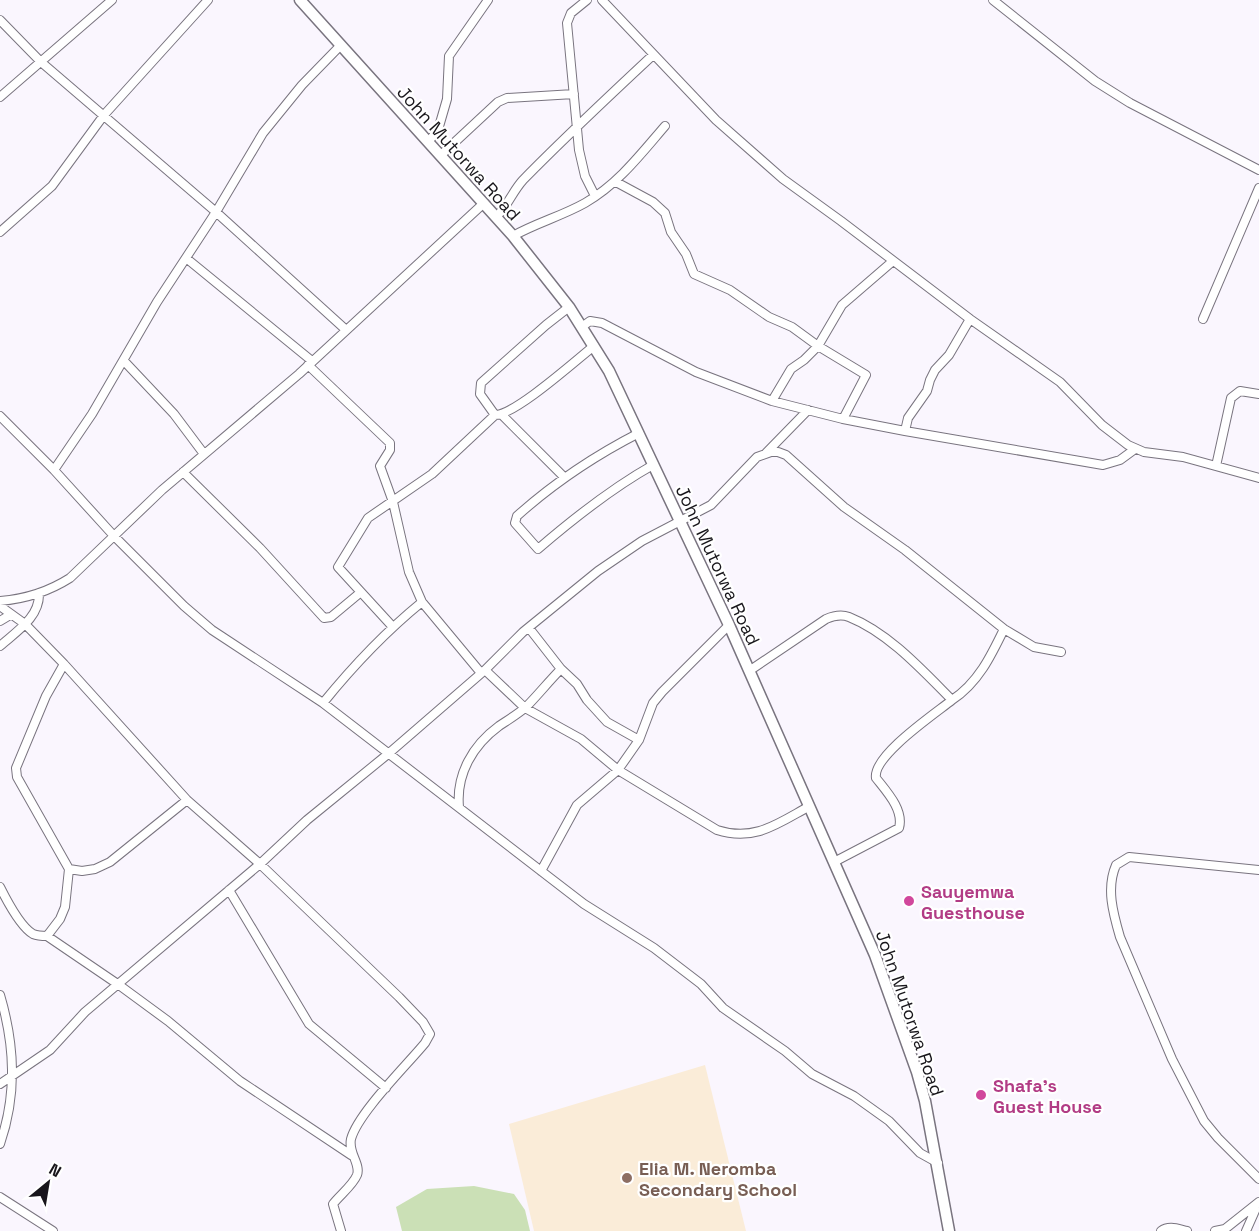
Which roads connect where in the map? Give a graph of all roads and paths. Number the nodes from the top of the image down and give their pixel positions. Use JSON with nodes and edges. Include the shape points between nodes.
{"nodes":[{"id":1,"x":112,"y":0,"type":"edge"},
{"id":2,"x":208,"y":0,"type":"edge"},
{"id":3,"x":300,"y":0,"type":"edge"},
{"id":4,"x":488,"y":0,"type":"edge"},
{"id":5,"x":587,"y":0,"type":"edge"},
{"id":6,"x":602,"y":0,"type":"edge"},
{"id":7,"x":993,"y":0,"type":"edge"},
{"id":8,"x":0,"y":20,"type":"edge"},
{"id":9,"x":340,"y":46,"type":"junction"},
{"id":10,"x":653,"y":55,"type":"junction"},
{"id":11,"x":41,"y":62,"type":"junction"},
{"id":12,"x":574,"y":94,"type":"junction"},
{"id":13,"x":0,"y":97,"type":"edge"},
{"id":14,"x":104,"y":115,"type":"junction"},
{"id":15,"x":577,"y":125,"type":"junction"},
{"id":16,"x":665,"y":126,"type":"dead end"},
{"id":17,"x":428,"y":142,"type":"junction"},
{"id":18,"x":441,"y":155,"type":"junction"},
{"id":19,"x":1259,"y":170,"type":"edge"},
{"id":20,"x":616,"y":182,"type":"junction"},
{"id":21,"x":1259,"y":188,"type":"edge"},
{"id":22,"x":595,"y":196,"type":"junction"},
{"id":23,"x":484,"y":203,"type":"junction"},
{"id":24,"x":216,"y":212,"type":"junction"},
{"id":25,"x":496,"y":217,"type":"junction"},
{"id":26,"x":0,"y":232,"type":"edge"},
{"id":27,"x":513,"y":236,"type":"junction"},
{"id":28,"x":186,"y":258,"type":"junction"},
{"id":29,"x":892,"y":261,"type":"junction"},
{"id":30,"x":569,"y":307,"type":"junction"},
{"id":31,"x":970,"y":319,"type":"junction"},
{"id":32,"x":1203,"y":319,"type":"dead end"},
{"id":33,"x":583,"y":326,"type":"junction"},
{"id":34,"x":345,"y":329,"type":"junction"},
{"id":35,"x":594,"y":346,"type":"junction"},
{"id":36,"x":818,"y":346,"type":"junction"},
{"id":37,"x":124,"y":361,"type":"junction"},
{"id":38,"x":310,"y":363,"type":"junction"},
{"id":39,"x":1259,"y":394,"type":"edge"},
{"id":40,"x":772,"y":401,"type":"junction"},
{"id":41,"x":808,"y":410,"type":"junction"},
{"id":42,"x":498,"y":415,"type":"junction"},
{"id":43,"x":0,"y":416,"type":"edge"},
{"id":44,"x":843,"y":419,"type":"junction"},
{"id":45,"x":905,"y":431,"type":"junction"},
{"id":46,"x":639,"y":433,"type":"junction"},
{"id":47,"x":1135,"y":449,"type":"junction"},
{"id":48,"x":766,"y":453,"type":"junction"},
{"id":49,"x":204,"y":454,"type":"junction"},
{"id":50,"x":653,"y":465,"type":"junction"},
{"id":51,"x":1216,"y":466,"type":"junction"},
{"id":52,"x":54,"y":470,"type":"junction"},
{"id":53,"x":183,"y":472,"type":"junction"},
{"id":54,"x":564,"y":477,"type":"junction"},
{"id":55,"x":1259,"y":478,"type":"edge"},
{"id":56,"x":393,"y":502,"type":"junction"},
{"id":57,"x":680,"y":521,"type":"junction"},
{"id":58,"x":114,"y":536,"type":"junction"},
{"id":59,"x":39,"y":592,"type":"junction"},
{"id":60,"x":361,"y":592,"type":"junction"},
{"id":61,"x":0,"y":601,"type":"edge"},
{"id":62,"x":422,"y":602,"type":"junction"},
{"id":63,"x":0,"y":606,"type":"edge"},
{"id":64,"x":10,"y":615,"type":"junction"},
{"id":65,"x":0,"y":621,"type":"edge"},
{"id":66,"x":25,"y":624,"type":"junction"},
{"id":67,"x":729,"y":625,"type":"junction"},
{"id":68,"x":392,"y":626,"type":"junction"},
{"id":69,"x":529,"y":628,"type":"junction"},
{"id":70,"x":1004,"y":629,"type":"junction"},
{"id":71,"x":0,"y":646,"type":"edge"},
{"id":72,"x":1061,"y":652,"type":"dead end"},
{"id":73,"x":64,"y":664,"type":"junction"},
{"id":74,"x":561,"y":669,"type":"junction"},
{"id":75,"x":749,"y":671,"type":"junction"},
{"id":76,"x":483,"y":672,"type":"junction"},
{"id":77,"x":952,"y":700,"type":"junction"},
{"id":78,"x":323,"y":703,"type":"junction"},
{"id":79,"x":525,"y":708,"type":"junction"},
{"id":80,"x":639,"y":741,"type":"junction"},
{"id":81,"x":388,"y":754,"type":"junction"},
{"id":82,"x":618,"y":770,"type":"junction"},
{"id":83,"x":187,"y":800,"type":"junction"},
{"id":84,"x":459,"y":807,"type":"junction"},
{"id":85,"x":808,"y":807,"type":"junction"},
{"id":86,"x":834,"y":862,"type":"junction"},
{"id":87,"x":260,"y":864,"type":"junction"},
{"id":88,"x":69,"y":869,"type":"junction"},
{"id":89,"x":1259,"y":870,"type":"edge"},
{"id":90,"x":541,"y":871,"type":"junction"},
{"id":91,"x":0,"y":887,"type":"edge"},
{"id":92,"x":229,"y":890,"type":"junction"},
{"id":93,"x":47,"y":936,"type":"junction"},
{"id":94,"x":119,"y":985,"type":"junction"},
{"id":95,"x":0,"y":995,"type":"edge"},
{"id":96,"x":11,"y":1078,"type":"junction"},
{"id":97,"x":0,"y":1084,"type":"edge"},
{"id":98,"x":386,"y":1088,"type":"junction"},
{"id":99,"x":0,"y":1144,"type":"edge"},
{"id":100,"x":351,"y":1155,"type":"junction"},
{"id":101,"x":938,"y":1163,"type":"junction"},
{"id":102,"x":1259,"y":1179,"type":"edge"},
{"id":103,"x":0,"y":1197,"type":"edge"},
{"id":104,"x":1259,"y":1202,"type":"edge"},
{"id":105,"x":53,"y":1231,"type":"edge"},
{"id":106,"x":340,"y":1231,"type":"edge"},
{"id":107,"x":949,"y":1231,"type":"edge"},
{"id":108,"x":1161,"y":1231,"type":"edge"},
{"id":109,"x":1187,"y":1231,"type":"edge"},
{"id":110,"x":1215,"y":1231,"type":"edge"},
{"id":111,"x":1246,"y":1231,"type":"edge"}],
"edges":[{"from":1,"to":11,"type":"street"},
{"from":2,"to":14,"type":"street"},
{"from":3,"to":9,"type":"street","name":"John Mutorwa Road"},
{"from":4,"to":17,"type":"street","via":[[449,56],[447,99],[438,130]]},
{"from":5,"to":12,"type":"street","via":[[571,13],[567,23]]},
{"from":6,"to":10,"type":"street"},
{"from":7,"to":19,"type":"street","via":[[1095,81]]},
{"from":8,"to":11,"type":"street"},
{"from":9,"to":17,"type":"street","name":"John Mutorwa Road"},
{"from":9,"to":24,"type":"street","via":[[263,133]]},
{"from":10,"to":15,"type":"street"},
{"from":10,"to":29,"type":"street","via":[[716,120],[783,179]]},
{"from":11,"to":13,"type":"street"},
{"from":11,"to":14,"type":"street"},
{"from":12,"to":15,"type":"street"},
{"from":12,"to":18,"type":"street","via":[[507,98],[498,102]]},
{"from":14,"to":24,"type":"street"},
{"from":14,"to":26,"type":"street","via":[[52,186]]},
{"from":15,"to":22,"type":"street","via":[[581,165]]},
{"from":15,"to":25,"type":"street","via":[[515,188],[506,208]]},
{"from":16,"to":20,"type":"street"},
{"from":17,"to":18,"type":"street","name":"John Mutorwa Road"},
{"from":18,"to":23,"type":"street","name":"John Mutorwa Road"},
{"from":20,"to":22,"type":"street"},
{"from":20,"to":36,"type":"street","via":[[658,205],[665,213],[694,274],[730,290]]},
{"from":21,"to":32,"type":"street"},
{"from":22,"to":27,"type":"street"},
{"from":23,"to":25,"type":"street","name":"John Mutorwa Road"},
{"from":23,"to":34,"type":"street"},
{"from":24,"to":28,"type":"street"},
{"from":24,"to":34,"type":"street"},
{"from":25,"to":27,"type":"street","name":"John Mutorwa Road"},
{"from":27,"to":30,"type":"street","name":"John Mutorwa Road"},
{"from":28,"to":37,"type":"street"},
{"from":28,"to":38,"type":"street"},
{"from":29,"to":31,"type":"street"},
{"from":29,"to":36,"type":"street","via":[[842,305]]},
{"from":30,"to":33,"type":"street","name":"John Mutorwa Road"},
{"from":30,"to":42,"type":"street","via":[[481,383],[480,394]]},
{"from":31,"to":45,"type":"street","via":[[949,355],[935,370],[927,391],[908,418]]},
{"from":31,"to":47,"type":"street","via":[[1060,382],[1102,425]]},
{"from":33,"to":35,"type":"street","name":"John Mutorwa Road"},
{"from":33,"to":40,"type":"street","via":[[595,321],[611,326],[696,372]]},
{"from":34,"to":38,"type":"street"},
{"from":35,"to":42,"type":"street","via":[[525,400]]},
{"from":35,"to":46,"type":"street","name":"John Mutorwa Road"},
{"from":36,"to":40,"type":"street","via":[[791,369]]},
{"from":36,"to":44,"type":"street","via":[[866,375]]},
{"from":37,"to":49,"type":"street","via":[[170,409]]},
{"from":37,"to":52,"type":"street"},
{"from":38,"to":49,"type":"street"},
{"from":38,"to":56,"type":"street","via":[[390,442],[390,450],[380,466]]},
{"from":39,"to":51,"type":"street","via":[[1240,391],[1231,398]]},
{"from":40,"to":41,"type":"street"},
{"from":41,"to":44,"type":"street"},
{"from":41,"to":48,"type":"street"},
{"from":42,"to":54,"type":"street"},
{"from":42,"to":56,"type":"street","via":[[432,474]]},
{"from":43,"to":52,"type":"street"},
{"from":44,"to":45,"type":"street"},
{"from":45,"to":47,"type":"street","via":[[1103,465],[1120,460]]},
{"from":46,"to":50,"type":"street","name":"John Mutorwa Road"},
{"from":46,"to":54,"type":"street"},
{"from":47,"to":51,"type":"street"},
{"from":48,"to":57,"type":"street","via":[[757,457],[711,505]]},
{"from":48,"to":70,"type":"street","via":[[786,455],[844,507]]},
{"from":49,"to":53,"type":"street"},
{"from":50,"to":54,"type":"street","via":[[572,520],[538,549],[515,519]]},
{"from":50,"to":57,"type":"street","name":"John Mutorwa Road"},
{"from":51,"to":55,"type":"street"},
{"from":52,"to":58,"type":"street"},
{"from":53,"to":58,"type":"street"},
{"from":53,"to":60,"type":"street","via":[[324,618],[331,617]]},
{"from":56,"to":60,"type":"street","via":[[368,518],[338,564],[339,571]]},
{"from":56,"to":62,"type":"street","via":[[410,572]]},
{"from":57,"to":67,"type":"street","name":"John Mutorwa Road"},
{"from":57,"to":69,"type":"street","via":[[598,571]]},
{"from":58,"to":59,"type":"street","via":[[70,578]]},
{"from":58,"to":78,"type":"street","via":[[212,630]]},
{"from":59,"to":61,"type":"street"},
{"from":59,"to":66,"type":"street","via":[[37,610]]},
{"from":60,"to":68,"type":"street"},
{"from":62,"to":68,"type":"street"},
{"from":62,"to":76,"type":"street"},
{"from":63,"to":64,"type":"street"},
{"from":64,"to":65,"type":"street"},
{"from":64,"to":66,"type":"street"},
{"from":66,"to":71,"type":"street"},
{"from":66,"to":73,"type":"street"},
{"from":67,"to":75,"type":"street","name":"John Mutorwa Road"},
{"from":67,"to":80,"type":"street","via":[[653,703]]},
{"from":68,"to":78,"type":"street"},
{"from":69,"to":74,"type":"street"},
{"from":69,"to":76,"type":"street"},
{"from":70,"to":72,"type":"street","via":[[1034,647]]},
{"from":70,"to":77,"type":"street","via":[[987,663],[963,693]]},
{"from":73,"to":83,"type":"street"},
{"from":73,"to":88,"type":"street","via":[[16,768],[17,777]]},
{"from":74,"to":79,"type":"street"},
{"from":74,"to":80,"type":"street","via":[[608,722]]},
{"from":75,"to":77,"type":"street","via":[[826,619],[847,616],[914,661]]},
{"from":75,"to":85,"type":"street","name":"John Mutorwa Road"},
{"from":76,"to":79,"type":"street"},
{"from":76,"to":81,"type":"street"},
{"from":77,"to":86,"type":"street","via":[[889,752],[877,767],[876,778],[898,809],[899,828]]},
{"from":78,"to":81,"type":"street"},
{"from":79,"to":82,"type":"street","via":[[581,739]]},
{"from":79,"to":84,"type":"street","via":[[496,728],[469,757],[459,789]]},
{"from":80,"to":82,"type":"street"},
{"from":81,"to":84,"type":"street"},
{"from":81,"to":87,"type":"street"},
{"from":82,"to":85,"type":"street","via":[[727,833],[747,835],[764,830]]},
{"from":82,"to":90,"type":"street","via":[[578,805]]},
{"from":83,"to":87,"type":"street"},
{"from":83,"to":88,"type":"street","via":[[110,861],[95,869]]},
{"from":84,"to":90,"type":"street"},
{"from":85,"to":86,"type":"street","name":"John Mutorwa Road"},
{"from":86,"to":101,"type":"street","name":"John Mutorwa Road","via":[[875,955],[916,1072]]},
{"from":87,"to":92,"type":"street"},
{"from":87,"to":98,"type":"street","via":[[399,997],[430,1034]]},
{"from":88,"to":93,"type":"street","via":[[65,907]]},
{"from":89,"to":102,"type":"street","via":[[1129,857],[1116,865],[1110,888],[1120,937],[1183,1080],[1204,1121]]},
{"from":90,"to":101,"type":"street","via":[[584,904],[654,948],[701,984],[723,1008],[812,1074],[854,1096],[889,1121],[920,1153]]},
{"from":91,"to":93,"type":"street","via":[[30,932]]},
{"from":92,"to":94,"type":"street"},
{"from":92,"to":98,"type":"street","via":[[309,1024]]},
{"from":93,"to":94,"type":"street"},
{"from":94,"to":96,"type":"street","via":[[50,1050]]},
{"from":94,"to":100,"type":"street","via":[[240,1081]]},
{"from":95,"to":96,"type":"street","via":[[13,1051]]},
{"from":96,"to":97,"type":"street"},
{"from":96,"to":99,"type":"street","via":[[10,1109]]},
{"from":98,"to":100,"type":"street","via":[[359,1124],[351,1140]]},
{"from":100,"to":106,"type":"street","via":[[358,1167],[357,1176],[333,1204]]},
{"from":101,"to":107,"type":"street","name":"John Mutorwa Road"},
{"from":103,"to":105,"type":"street"},
{"from":104,"to":110,"type":"street","via":[[1225,1229]]},
{"from":104,"to":111,"type":"street"},
{"from":108,"to":109,"type":"street","via":[[1172,1227]]}]}
